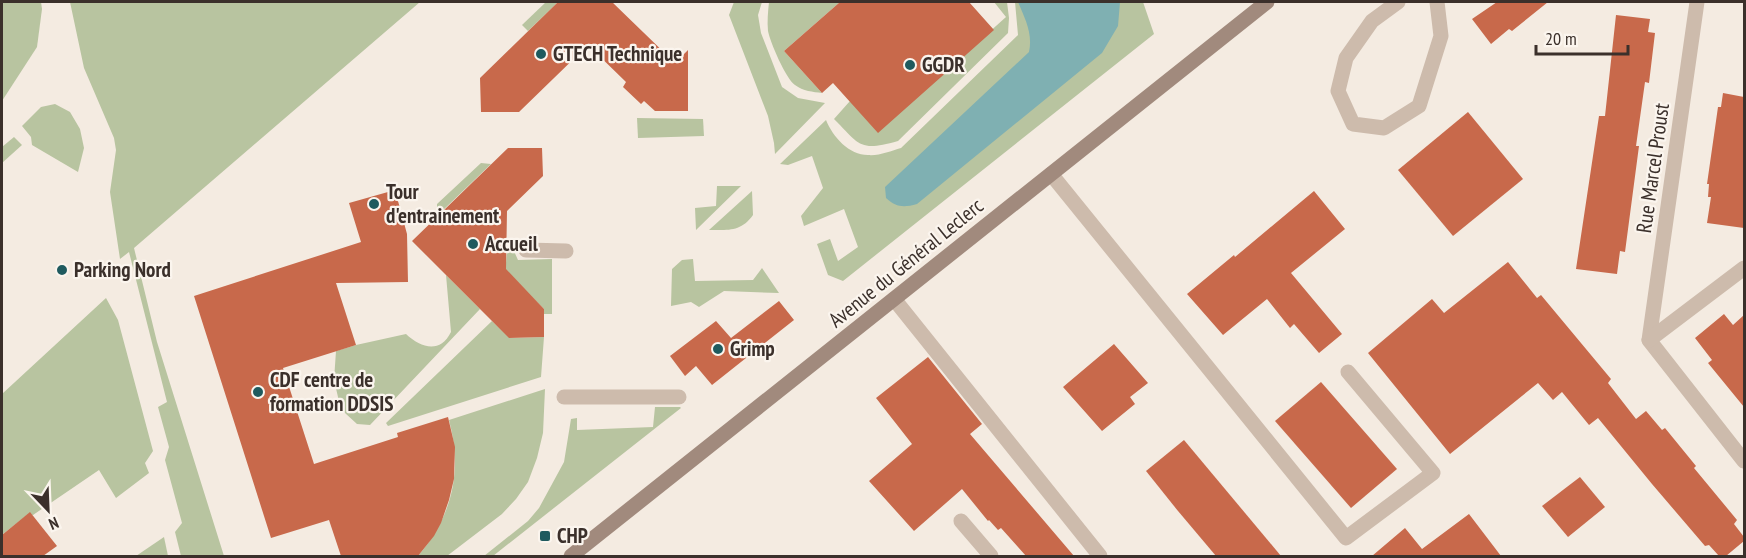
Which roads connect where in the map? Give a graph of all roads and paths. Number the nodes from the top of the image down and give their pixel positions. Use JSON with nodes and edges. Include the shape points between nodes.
{"nodes":[{"id":1,"x":1267,"y":2,"type":"edge"},
{"id":2,"x":1398,"y":2,"type":"edge"},
{"id":3,"x":1437,"y":2,"type":"edge"},
{"id":4,"x":1697,"y":2,"type":"edge"},
{"id":5,"x":1051,"y":174,"type":"junction"},
{"id":6,"x":526,"y":250,"type":"dead end"},
{"id":7,"x":566,"y":251,"type":"dead end"},
{"id":8,"x":1744,"y":268,"type":"edge"},
{"id":9,"x":894,"y":299,"type":"junction"},
{"id":10,"x":1649,"y":340,"type":"junction"},
{"id":11,"x":1348,"y":372,"type":"dead end"},
{"id":12,"x":564,"y":397,"type":"dead end"},
{"id":13,"x":679,"y":397,"type":"dead end"},
{"id":14,"x":1744,"y":461,"type":"edge"},
{"id":15,"x":961,"y":521,"type":"dead end"},
{"id":16,"x":571,"y":556,"type":"edge"},
{"id":17,"x":991,"y":556,"type":"edge"},
{"id":18,"x":1100,"y":556,"type":"edge"}],
"edges":[{"from":1,"to":5,"type":"main road","name":"Avenue du Général Leclerc"},
{"from":2,"to":3,"type":"street","via":[[1372,21],[1346,58],[1338,91],[1353,124],[1384,128],[1419,106],[1441,36]]},
{"from":4,"to":10,"type":"street","name":"Rue Marcel Proust"},
{"from":5,"to":9,"type":"main road","name":"Avenue du Général Leclerc"},
{"from":5,"to":11,"type":"street","via":[[1346,538],[1432,473]]},
{"from":6,"to":7,"type":"street"},
{"from":8,"to":10,"type":"street"},
{"from":9,"to":16,"type":"main road","name":"Avenue du Général Leclerc"},
{"from":9,"to":18,"type":"street"},
{"from":10,"to":14,"type":"street"},
{"from":12,"to":13,"type":"street"},
{"from":15,"to":17,"type":"street"}]}
